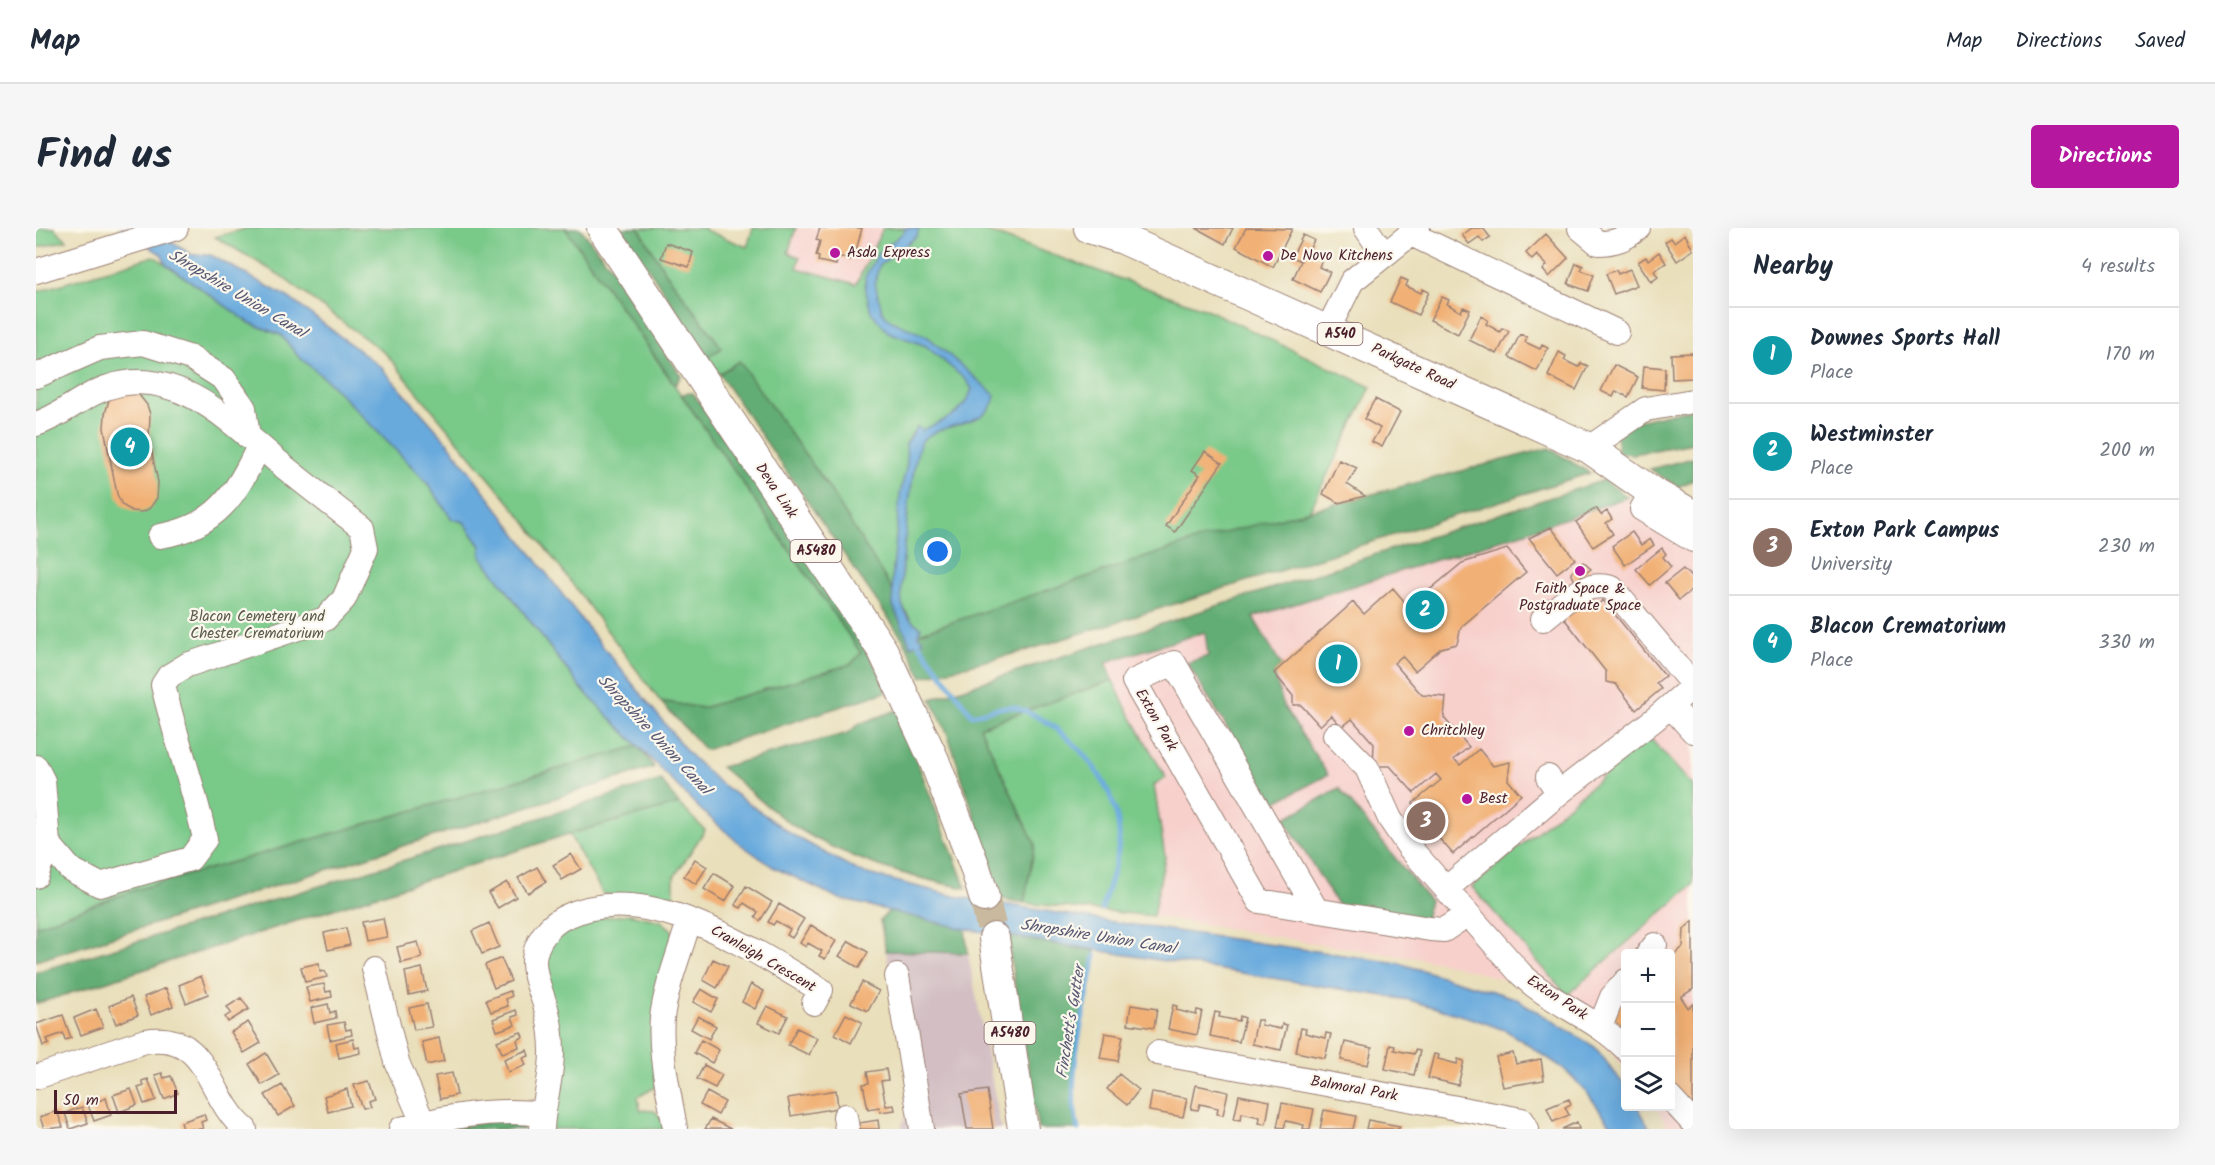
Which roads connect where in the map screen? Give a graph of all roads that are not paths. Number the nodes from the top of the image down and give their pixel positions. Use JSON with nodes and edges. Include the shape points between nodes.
{"nodes":[{"id":1,"x":176,"y":228,"type":"edge"},
{"id":2,"x":602,"y":228,"type":"edge"},
{"id":3,"x":1089,"y":228,"type":"edge"},
{"id":4,"x":1366,"y":228,"type":"edge"},
{"id":5,"x":1580,"y":228,"type":"edge"},
{"id":6,"x":1638,"y":228,"type":"edge"},
{"id":7,"x":1414,"y":231,"type":"edge"},
{"id":8,"x":1126,"y":234,"type":"edge"},
{"id":9,"x":1384,"y":255,"type":"junction"},
{"id":10,"x":36,"y":271,"type":"edge"},
{"id":11,"x":1328,"y":329,"type":"junction"},
{"id":12,"x":1617,"y":332,"type":"dead end"},
{"id":13,"x":36,"y":376,"type":"edge"},
{"id":14,"x":1693,"y":400,"type":"edge"},
{"id":15,"x":36,"y":424,"type":"edge"},
{"id":16,"x":253,"y":441,"type":"junction"},
{"id":17,"x":1589,"y":448,"type":"junction"},
{"id":18,"x":1652,"y":492,"type":"junction"},
{"id":19,"x":1693,"y":515,"type":"edge"},
{"id":20,"x":160,"y":536,"type":"dead end"},
{"id":21,"x":1693,"y":540,"type":"edge"},
{"id":22,"x":1543,"y":619,"type":"dead end"},
{"id":23,"x":1693,"y":686,"type":"edge"},
{"id":24,"x":1671,"y":706,"type":"junction"},
{"id":25,"x":1693,"y":731,"type":"edge"},
{"id":26,"x":1335,"y":735,"type":"dead end"},
{"id":27,"x":36,"y":767,"type":"edge"},
{"id":28,"x":48,"y":843,"type":"junction"},
{"id":29,"x":36,"y":876,"type":"edge"},
{"id":30,"x":1446,"y":889,"type":"junction"},
{"id":31,"x":984,"y":897,"type":"tunnel mouth"},
{"id":32,"x":1316,"y":908,"type":"junction"},
{"id":33,"x":1468,"y":914,"type":"junction"},
{"id":34,"x":690,"y":921,"type":"junction"},
{"id":35,"x":994,"y":938,"type":"tunnel mouth"},
{"id":36,"x":375,"y":968,"type":"dead end"},
{"id":37,"x":897,"y":976,"type":"dead end"},
{"id":38,"x":1621,"y":987,"type":"edge"},
{"id":39,"x":814,"y":1003,"type":"dead end"},
{"id":40,"x":1600,"y":1027,"type":"junction"},
{"id":41,"x":1621,"y":1045,"type":"edge"},
{"id":42,"x":1169,"y":1062,"type":"dead end"},
{"id":43,"x":36,"y":1077,"type":"edge"},
{"id":44,"x":1675,"y":1103,"type":"edge"},
{"id":45,"x":542,"y":1122,"type":"edge"},
{"id":46,"x":1693,"y":1123,"type":"edge"},
{"id":47,"x":412,"y":1126,"type":"edge"},
{"id":48,"x":675,"y":1128,"type":"edge"},
{"id":49,"x":245,"y":1129,"type":"edge"},
{"id":50,"x":922,"y":1129,"type":"edge"},
{"id":51,"x":1023,"y":1129,"type":"edge"},
{"id":52,"x":1527,"y":1129,"type":"edge"}],
"edges":[{"from":1,"to":10,"type":"street"},
{"from":2,"to":31,"type":"main road","name":"Deva Link","number":"A5480","via":[[883,651],[934,760]]},
{"from":3,"to":8,"type":"main road","name":"Parkgate Road","number":"A540"},
{"from":4,"to":9,"type":"street"},
{"from":5,"to":6,"type":"street","via":[[1598,243],[1624,239]]},
{"from":7,"to":9,"type":"street"},
{"from":7,"to":12,"type":"street"},
{"from":8,"to":11,"type":"main road","name":"Parkgate Road","number":"A540"},
{"from":9,"to":11,"type":"street","via":[[1352,281]]},
{"from":11,"to":17,"type":"main road","name":"Parkgate Road","number":"A540"},
{"from":13,"to":16,"type":"street","via":[[100,348],[143,343],[191,358],[224,379],[244,408]]},
{"from":14,"to":17,"type":"street","via":[[1646,409]]},
{"from":15,"to":16,"type":"street","via":[[109,386],[149,382],[179,390],[210,405]]},
{"from":16,"to":20,"type":"street","via":[[245,476],[221,509],[178,533]]},
{"from":16,"to":28,"type":"street","via":[[362,528],[366,549],[344,598],[325,619],[187,665],[169,676],[163,685],[205,839],[190,859],[100,885],[70,869]]},
{"from":17,"to":18,"type":"main road","name":"Parkgate Road","number":"A540"},
{"from":18,"to":19,"type":"main road","name":"Parkgate Road","number":"A540"},
{"from":18,"to":21,"type":"street","via":[[1642,509]]},
{"from":22,"to":23,"type":"street","via":[[1586,586],[1612,588]]},
{"from":23,"to":24,"type":"street"},
{"from":24,"to":25,"type":"street"},
{"from":24,"to":30,"type":"street","via":[[1554,785]]},
{"from":26,"to":30,"type":"street","name":"Exton Park","via":[[1367,768],[1390,819]]},
{"from":27,"to":28,"type":"street","via":[[43,782]]},
{"from":28,"to":29,"type":"street"},
{"from":30,"to":33,"type":"street","name":"Exton Park"},
{"from":32,"to":32,"type":"street","name":"Exton Park","via":[[1259,901],[1134,681],[1173,663]]},
{"from":32,"to":33,"type":"street","name":"Exton Park","via":[[1444,930]]},
{"from":33,"to":40,"type":"street","name":"Exton Park","via":[[1528,982]]},
{"from":34,"to":39,"type":"street","name":"Cranleigh Crescent","via":[[718,930],[821,990]]},
{"from":34,"to":45,"type":"street","name":"Cranleigh Crescent","via":[[634,905],[604,906],[576,912],[548,929],[534,959],[552,1053]]},
{"from":34,"to":48,"type":"street","via":[[662,1018]]},
{"from":35,"to":51,"type":"main road","number":"A5480"},
{"from":36,"to":47,"type":"street"},
{"from":37,"to":50,"type":"street"},
{"from":38,"to":40,"type":"street","name":"Exton Park","via":[[1612,997]]},
{"from":40,"to":41,"type":"street","name":"Exton Park"},
{"from":42,"to":52,"type":"street","name":"Balmoral Park","via":[[1522,1120]]},
{"from":43,"to":49,"type":"street","via":[[145,1041],[179,1041],[200,1061],[228,1110]]},
{"from":44,"to":46,"type":"street"},
{"from":45,"to":47,"type":"street","via":[[517,1111]]}]}
